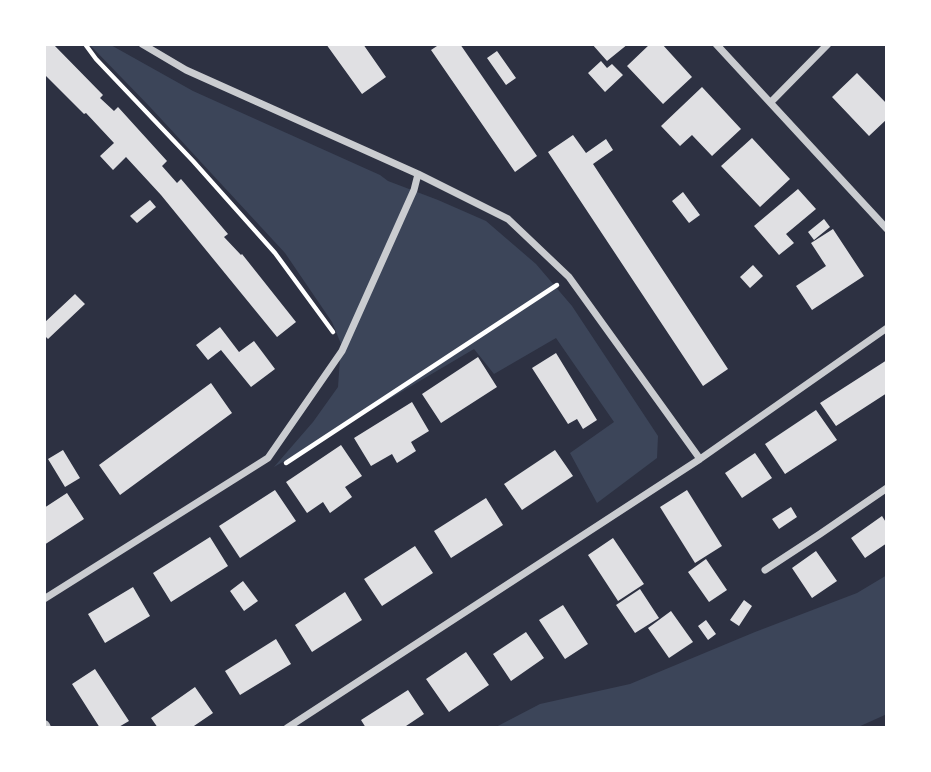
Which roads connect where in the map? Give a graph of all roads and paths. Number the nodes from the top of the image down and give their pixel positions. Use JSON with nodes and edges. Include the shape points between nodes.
{"nodes":[{"id":1,"x":85,"y":44,"type":"edge"},
{"id":2,"x":142,"y":44,"type":"edge"},
{"id":3,"x":716,"y":44,"type":"edge"},
{"id":4,"x":828,"y":44,"type":"edge"},
{"id":5,"x":771,"y":102,"type":"junction"},
{"id":6,"x":418,"y":174,"type":"junction"},
{"id":7,"x":887,"y":229,"type":"edge"},
{"id":8,"x":569,"y":277,"type":"junction"},
{"id":9,"x":887,"y":328,"type":"edge"},
{"id":10,"x":344,"y":346,"type":"junction"},
{"id":11,"x":700,"y":459,"type":"junction"},
{"id":12,"x":245,"y":473,"type":"junction"},
{"id":13,"x":887,"y":488,"type":"edge"},
{"id":14,"x":765,"y":570,"type":"dead end"},
{"id":15,"x":44,"y":600,"type":"edge"},
{"id":16,"x":287,"y":728,"type":"edge"}],
"edges":[{"from":1,"to":10,"type":"path","via":[[275,253]]},
{"from":2,"to":6,"type":"street","via":[[186,70]]},
{"from":3,"to":5,"type":"street"},
{"from":4,"to":5,"type":"street"},
{"from":5,"to":7,"type":"street"},
{"from":6,"to":8,"type":"street","via":[[508,219]]},
{"from":6,"to":10,"type":"street"},
{"from":8,"to":11,"type":"street"},
{"from":8,"to":12,"type":"path","via":[[277,469]]},
{"from":9,"to":11,"type":"street"},
{"from":10,"to":12,"type":"street","via":[[268,458]]},
{"from":11,"to":16,"type":"street"},
{"from":12,"to":15,"type":"street"},
{"from":13,"to":14,"type":"street"}]}
